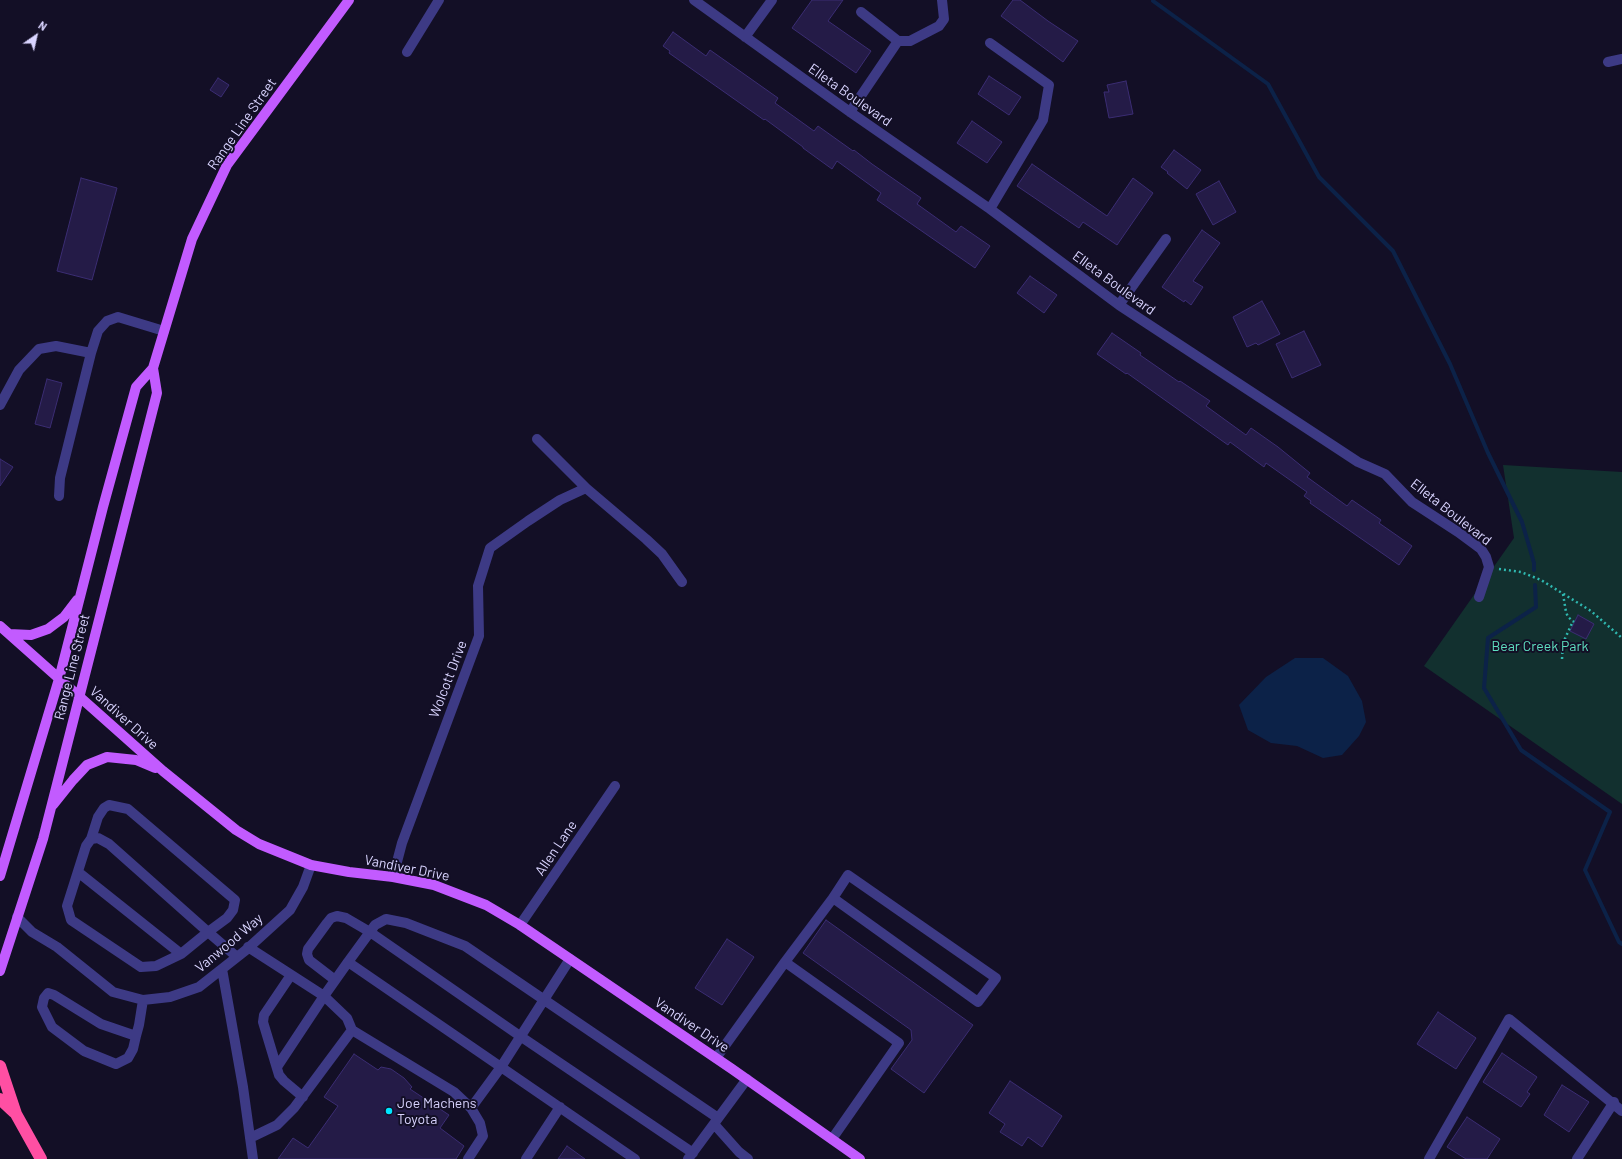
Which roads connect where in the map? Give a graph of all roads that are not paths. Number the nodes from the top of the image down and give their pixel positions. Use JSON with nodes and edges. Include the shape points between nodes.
{"nodes":[{"id":1,"x":348,"y":0,"type":"edge"},
{"id":2,"x":439,"y":0,"type":"edge"},
{"id":3,"x":694,"y":0,"type":"edge"},
{"id":4,"x":772,"y":0,"type":"edge"},
{"id":5,"x":942,"y":0,"type":"edge"},
{"id":6,"x":861,"y":12,"type":"dead end"},
{"id":7,"x":745,"y":37,"type":"junction"},
{"id":8,"x":898,"y":40,"type":"junction"},
{"id":9,"x":990,"y":44,"type":"dead end"},
{"id":10,"x":406,"y":52,"type":"dead end"},
{"id":11,"x":1622,"y":59,"type":"edge"},
{"id":12,"x":1608,"y":62,"type":"dead end"},
{"id":13,"x":850,"y":112,"type":"junction"},
{"id":14,"x":990,"y":209,"type":"junction"},
{"id":15,"x":1166,"y":239,"type":"dead end"},
{"id":16,"x":1119,"y":305,"type":"junction"},
{"id":17,"x":164,"y":331,"type":"junction"},
{"id":18,"x":91,"y":353,"type":"junction"},
{"id":19,"x":153,"y":368,"type":"junction"},
{"id":20,"x":0,"y":405,"type":"edge"},
{"id":21,"x":537,"y":439,"type":"dead end"},
{"id":22,"x":586,"y":488,"type":"junction"},
{"id":23,"x":59,"y":496,"type":"dead end"},
{"id":24,"x":682,"y":582,"type":"dead end"},
{"id":25,"x":80,"y":595,"type":"junction"},
{"id":26,"x":1479,"y":598,"type":"dead end"},
{"id":27,"x":0,"y":626,"type":"edge"},
{"id":28,"x":9,"y":634,"type":"junction"},
{"id":29,"x":59,"y":679,"type":"junction"},
{"id":30,"x":79,"y":696,"type":"junction"},
{"id":31,"x":163,"y":771,"type":"junction"},
{"id":32,"x":615,"y":786,"type":"dead end"},
{"id":33,"x":50,"y":808,"type":"junction"},
{"id":34,"x":91,"y":839,"type":"junction"},
{"id":35,"x":312,"y":864,"type":"junction"},
{"id":36,"x":78,"y":872,"type":"junction"},
{"id":37,"x":0,"y":876,"type":"edge"},
{"id":38,"x":393,"y":877,"type":"junction"},
{"id":39,"x":833,"y":898,"type":"junction"},
{"id":40,"x":17,"y":918,"type":"junction"},
{"id":41,"x":520,"y":925,"type":"junction"},
{"id":42,"x":208,"y":932,"type":"junction"},
{"id":43,"x":370,"y":932,"type":"junction"},
{"id":44,"x":248,"y":947,"type":"junction"},
{"id":45,"x":181,"y":954,"type":"junction"},
{"id":46,"x":237,"y":957,"type":"junction"},
{"id":47,"x":570,"y":960,"type":"junction"},
{"id":48,"x":348,"y":962,"type":"junction"},
{"id":49,"x":785,"y":962,"type":"junction"},
{"id":50,"x":222,"y":969,"type":"junction"},
{"id":51,"x":0,"y":971,"type":"edge"},
{"id":52,"x":291,"y":975,"type":"junction"},
{"id":53,"x":335,"y":980,"type":"junction"},
{"id":54,"x":324,"y":996,"type":"junction"},
{"id":55,"x":143,"y":1000,"type":"junction"},
{"id":56,"x":543,"y":1000,"type":"junction"},
{"id":57,"x":352,"y":1030,"type":"junction"},
{"id":58,"x":136,"y":1036,"type":"junction"},
{"id":59,"x":520,"y":1036,"type":"junction"},
{"id":60,"x":716,"y":1058,"type":"junction"},
{"id":61,"x":0,"y":1066,"type":"edge"},
{"id":62,"x":277,"y":1067,"type":"junction"},
{"id":63,"x":501,"y":1067,"type":"junction"},
{"id":64,"x":747,"y":1079,"type":"junction"},
{"id":65,"x":303,"y":1097,"type":"junction"},
{"id":66,"x":0,"y":1098,"type":"edge"},
{"id":67,"x":1614,"y":1102,"type":"junction"},
{"id":68,"x":560,"y":1107,"type":"junction"},
{"id":69,"x":471,"y":1108,"type":"junction"},
{"id":70,"x":1622,"y":1111,"type":"edge"},
{"id":71,"x":16,"y":1114,"type":"junction"},
{"id":72,"x":716,"y":1121,"type":"junction"},
{"id":73,"x":250,"y":1138,"type":"junction"},
{"id":74,"x":832,"y":1139,"type":"junction"},
{"id":75,"x":690,"y":1156,"type":"edge"},
{"id":76,"x":848,"y":1156,"type":"edge"},
{"id":77,"x":41,"y":1159,"type":"edge"},
{"id":78,"x":253,"y":1159,"type":"edge"},
{"id":79,"x":468,"y":1159,"type":"edge"},
{"id":80,"x":526,"y":1159,"type":"edge"},
{"id":81,"x":635,"y":1159,"type":"edge"},
{"id":82,"x":748,"y":1159,"type":"edge"},
{"id":83,"x":860,"y":1159,"type":"edge"},
{"id":84,"x":1429,"y":1159,"type":"edge"},
{"id":85,"x":1577,"y":1159,"type":"edge"}],
"edges":[{"from":1,"to":17,"type":"main road","name":"Range Line Street","via":[[227,165],[192,238]]},
{"from":2,"to":10,"type":"street"},
{"from":3,"to":7,"type":"street","name":"Elleta Boulevard"},
{"from":4,"to":7,"type":"street"},
{"from":5,"to":8,"type":"street","via":[[944,19],[939,26],[910,41]]},
{"from":6,"to":8,"type":"street"},
{"from":7,"to":13,"type":"street","name":"Elleta Boulevard"},
{"from":8,"to":13,"type":"street"},
{"from":9,"to":14,"type":"street","via":[[1049,85],[1043,120]]},
{"from":11,"to":12,"type":"street"},
{"from":13,"to":14,"type":"street","name":"Elleta Boulevard"},
{"from":14,"to":16,"type":"street","name":"Elleta Boulevard"},
{"from":15,"to":16,"type":"street"},
{"from":16,"to":26,"type":"street","name":"Elleta Boulevard","via":[[1358,462],[1385,474],[1412,502],[1480,549],[1489,567]]},
{"from":17,"to":18,"type":"street","via":[[118,317],[107,321],[98,331]]},
{"from":17,"to":19,"type":"main road","name":"Range Line Street"},
{"from":18,"to":20,"type":"street","via":[[56,346],[39,349],[19,370]]},
{"from":18,"to":23,"type":"street","via":[[60,478]]},
{"from":19,"to":25,"type":"main road","name":"Range Line Street","via":[[136,387]]},
{"from":19,"to":30,"type":"main road","name":"Range Line Street","via":[[158,393]]},
{"from":21,"to":22,"type":"street"},
{"from":22,"to":24,"type":"street","via":[[662,554]]},
{"from":22,"to":38,"type":"street","name":"Wolcott Drive","via":[[560,500],[490,548],[478,586],[479,636],[402,843]]},
{"from":25,"to":28,"type":"main road","via":[[64,617],[48,629],[31,635]]},
{"from":25,"to":29,"type":"main road","name":"Range Line Street"},
{"from":27,"to":28,"type":"main road","name":"Vandiver Drive"},
{"from":28,"to":29,"type":"main road","name":"Vandiver Drive"},
{"from":29,"to":30,"type":"main road","name":"Vandiver Drive"},
{"from":29,"to":37,"type":"main road","name":"Range Line Street"},
{"from":30,"to":31,"type":"main road","name":"Vandiver Drive"},
{"from":30,"to":33,"type":"main road","name":"Range Line Street"},
{"from":31,"to":33,"type":"main road","via":[[136,760],[107,757],[87,765]]},
{"from":31,"to":35,"type":"main road","name":"Vandiver Drive","via":[[236,830],[259,844]]},
{"from":32,"to":41,"type":"street","name":"Allen Lane"},
{"from":33,"to":40,"type":"main road","name":"Range Line Street","via":[[43,839]]},
{"from":34,"to":36,"type":"street","via":[[86,846]]},
{"from":34,"to":42,"type":"street","via":[[98,838],[109,844]]},
{"from":34,"to":42,"type":"street","via":[[98,817],[104,808],[109,805],[128,810],[235,900],[233,910],[227,918]]},
{"from":35,"to":38,"type":"main road","name":"Vandiver Drive","via":[[349,872]]},
{"from":35,"to":44,"type":"street","name":"Vanwood Way","via":[[290,910]]},
{"from":36,"to":45,"type":"street"},
{"from":36,"to":45,"type":"street","via":[[66,906],[71,920],[141,967],[156,966]]},
{"from":38,"to":41,"type":"main road","name":"Vandiver Drive","via":[[434,884],[465,895],[486,904]]},
{"from":39,"to":39,"type":"street","via":[[978,1002],[996,978],[848,875]]},
{"from":39,"to":49,"type":"street"},
{"from":40,"to":51,"type":"main road","name":"Range Line Street"},
{"from":40,"to":55,"type":"street","name":"Vanwood Way","via":[[113,992]]},
{"from":41,"to":47,"type":"main road","name":"Vandiver Drive"},
{"from":42,"to":45,"type":"street"},
{"from":42,"to":46,"type":"street"},
{"from":43,"to":48,"type":"street"},
{"from":43,"to":53,"type":"street","via":[[346,918],[337,916],[331,918],[308,949],[309,960]]},
{"from":43,"to":56,"type":"street","via":[[386,919],[406,923],[465,946]]},
{"from":43,"to":59,"type":"street"},
{"from":44,"to":46,"type":"street","name":"Vanwood Way"},
{"from":44,"to":52,"type":"street"},
{"from":46,"to":50,"type":"street","name":"Vanwood Way"},
{"from":47,"to":56,"type":"street"},
{"from":47,"to":60,"type":"main road","name":"Vandiver Drive"},
{"from":48,"to":53,"type":"street"},
{"from":48,"to":63,"type":"street"},
{"from":49,"to":60,"type":"street"},
{"from":49,"to":74,"type":"street","via":[[899,1043]]},
{"from":50,"to":55,"type":"street","name":"Vanwood Way","via":[[199,987],[170,998]]},
{"from":50,"to":73,"type":"street"},
{"from":52,"to":54,"type":"street"},
{"from":52,"to":62,"type":"street","via":[[262,1022]]},
{"from":53,"to":54,"type":"street"},
{"from":54,"to":57,"type":"street","via":[[348,1018]]},
{"from":54,"to":62,"type":"street"},
{"from":55,"to":58,"type":"street"},
{"from":56,"to":59,"type":"street"},
{"from":56,"to":72,"type":"street"},
{"from":57,"to":65,"type":"street"},
{"from":57,"to":69,"type":"street","via":[[454,1092]]},
{"from":58,"to":58,"type":"street","via":[[128,1058],[116,1064],[84,1051],[52,1027],[42,1007],[44,998],[48,993],[54,995],[101,1024]]},
{"from":59,"to":63,"type":"street"},
{"from":59,"to":75,"type":"street"},
{"from":60,"to":64,"type":"main road","name":"Vandiver Drive"},
{"from":61,"to":71,"type":"highway"},
{"from":62,"to":65,"type":"street","via":[[284,1081]]},
{"from":63,"to":68,"type":"street"},
{"from":63,"to":69,"type":"street"},
{"from":64,"to":72,"type":"street"},
{"from":64,"to":74,"type":"main road","name":"Vandiver Drive"},
{"from":65,"to":73,"type":"street","via":[[277,1125]]},
{"from":66,"to":71,"type":"highway"},
{"from":67,"to":70,"type":"street"},
{"from":67,"to":84,"type":"street","via":[[1509,1019]]},
{"from":67,"to":85,"type":"street"},
{"from":68,"to":80,"type":"street"},
{"from":68,"to":81,"type":"street"},
{"from":69,"to":79,"type":"street","via":[[480,1123],[483,1136]]},
{"from":71,"to":77,"type":"highway"},
{"from":72,"to":75,"type":"street"},
{"from":72,"to":82,"type":"street","via":[[739,1152]]},
{"from":73,"to":78,"type":"street"},
{"from":74,"to":76,"type":"main road","name":"Vandiver Drive"},
{"from":76,"to":83,"type":"main road","name":"Vandiver Drive"}]}
